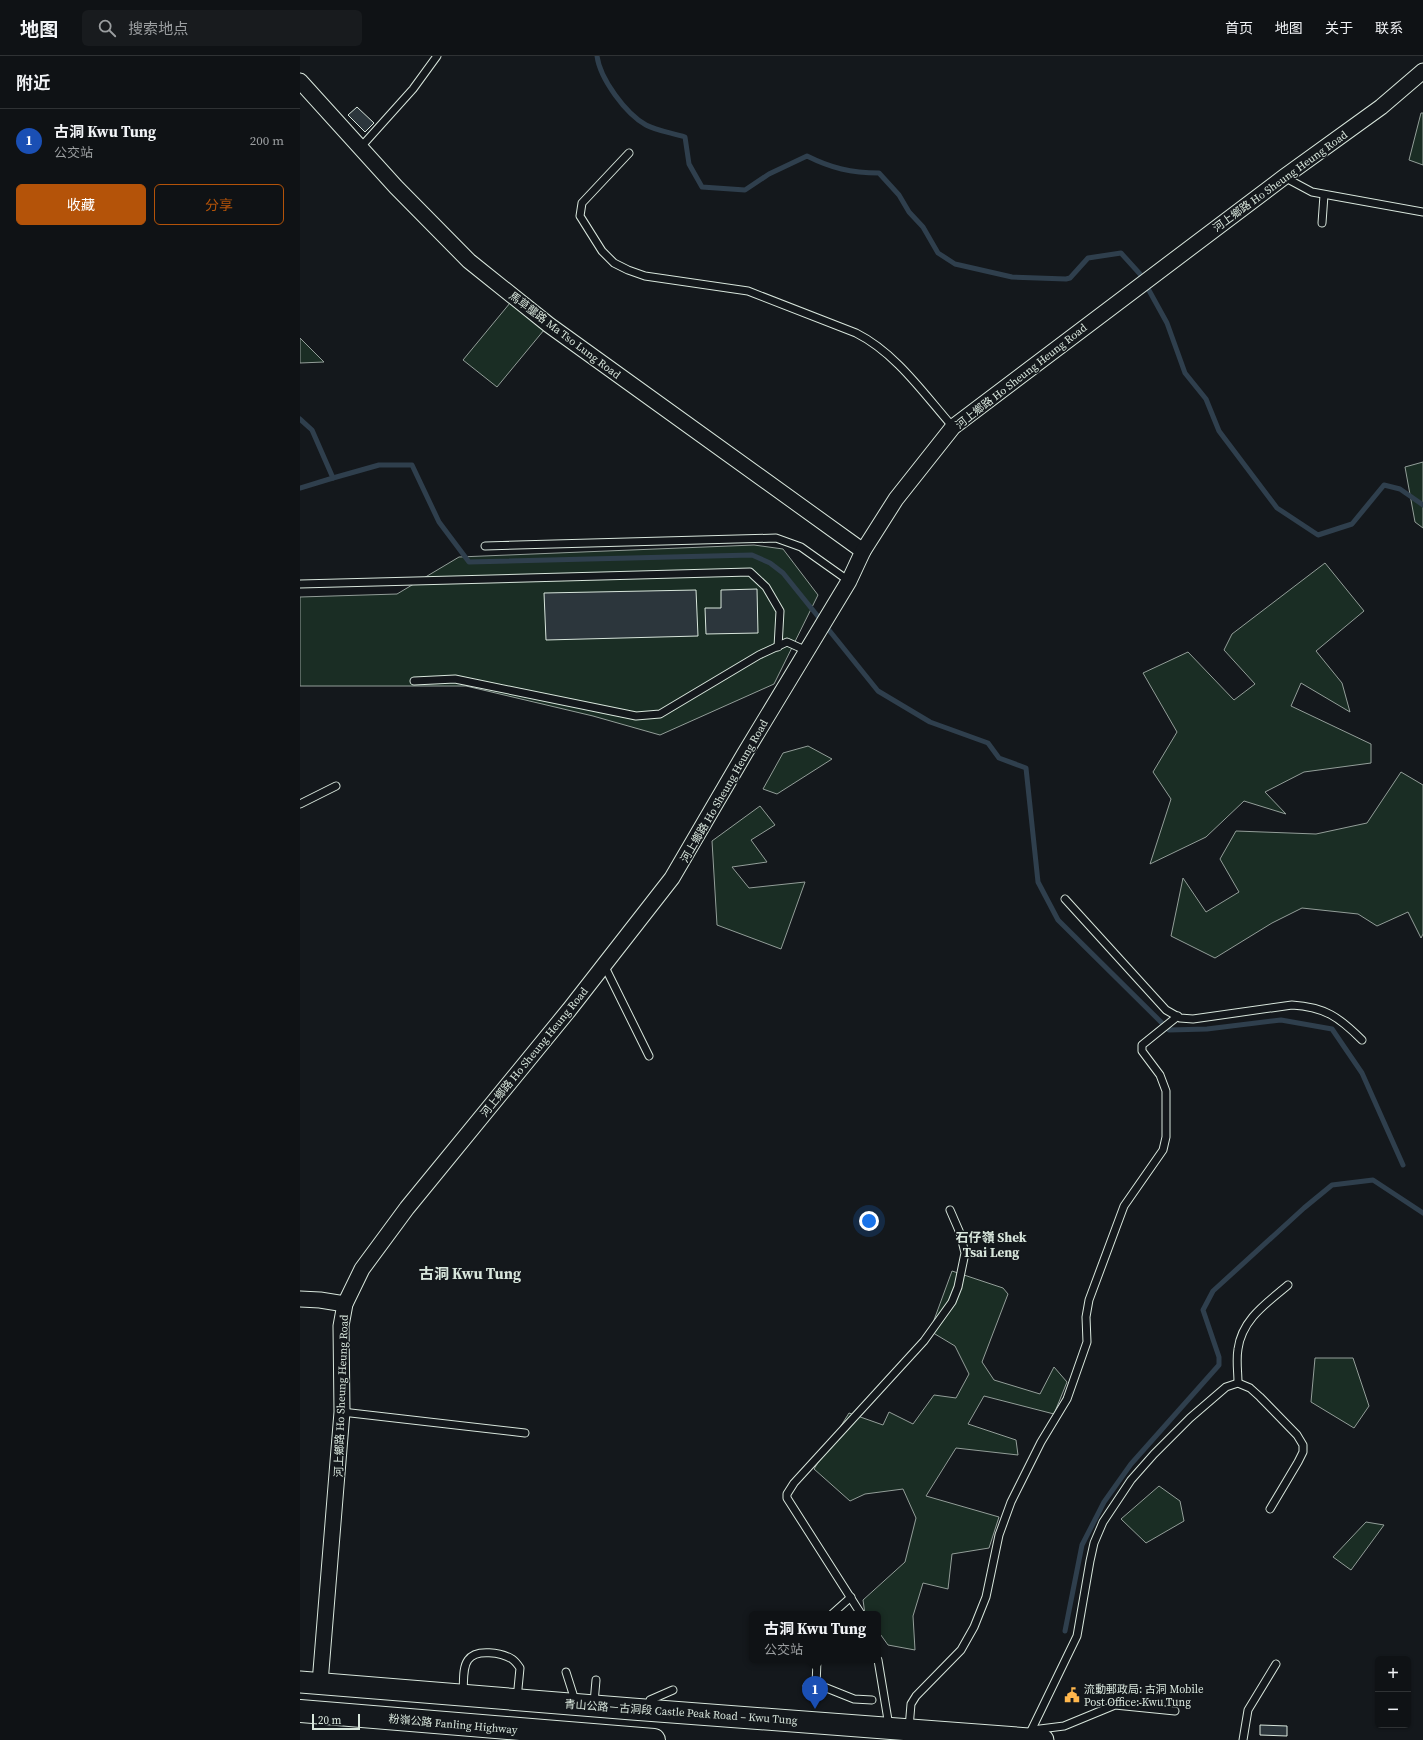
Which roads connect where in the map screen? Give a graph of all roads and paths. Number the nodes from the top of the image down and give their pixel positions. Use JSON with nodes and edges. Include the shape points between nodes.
{"nodes":[{"id":1,"x":437,"y":56,"type":"edge"},
{"id":2,"x":1423,"y":71,"type":"edge"},
{"id":3,"x":300,"y":81,"type":"edge"},
{"id":4,"x":360,"y":148,"type":"junction"},
{"id":5,"x":629,"y":153,"type":"dead end"},
{"id":6,"x":1284,"y":177,"type":"junction"},
{"id":7,"x":1324,"y":195,"type":"junction"},
{"id":8,"x":1423,"y":212,"type":"edge"},
{"id":9,"x":1322,"y":223,"type":"dead end"},
{"id":10,"x":954,"y":427,"type":"junction"},
{"id":11,"x":485,"y":546,"type":"dead end"},
{"id":12,"x":863,"y":551,"type":"junction"},
{"id":13,"x":849,"y":581,"type":"junction"},
{"id":14,"x":300,"y":584,"type":"edge"},
{"id":15,"x":778,"y":647,"type":"junction"},
{"id":16,"x":807,"y":651,"type":"junction"},
{"id":17,"x":414,"y":681,"type":"dead end"},
{"id":18,"x":336,"y":786,"type":"dead end"},
{"id":19,"x":300,"y":804,"type":"edge"},
{"id":20,"x":1065,"y":899,"type":"dead end"},
{"id":21,"x":604,"y":965,"type":"junction"},
{"id":22,"x":1178,"y":1016,"type":"junction"},
{"id":23,"x":1362,"y":1040,"type":"dead end"},
{"id":24,"x":649,"y":1056,"type":"dead end"},
{"id":25,"x":950,"y":1210,"type":"dead end"},
{"id":26,"x":1288,"y":1285,"type":"dead end"},
{"id":27,"x":300,"y":1299,"type":"edge"},
{"id":28,"x":345,"y":1304,"type":"junction"},
{"id":29,"x":1238,"y":1383,"type":"junction"},
{"id":30,"x":342,"y":1412,"type":"junction"},
{"id":31,"x":525,"y":1433,"type":"dead end"},
{"id":32,"x":1270,"y":1509,"type":"dead end"},
{"id":33,"x":851,"y":1597,"type":"junction"},
{"id":34,"x":835,"y":1611,"type":"edge"},
{"id":35,"x":859,"y":1611,"type":"edge"},
{"id":36,"x":817,"y":1663,"type":"edge"},
{"id":37,"x":879,"y":1663,"type":"edge"},
{"id":38,"x":1276,"y":1664,"type":"dead end"},
{"id":39,"x":566,"y":1672,"type":"dead end"},
{"id":40,"x":596,"y":1680,"type":"dead end"},
{"id":41,"x":310,"y":1682,"type":"edge"},
{"id":42,"x":807,"y":1686,"type":"dead end"},
{"id":43,"x":816,"y":1686,"type":"junction"},
{"id":44,"x":673,"y":1690,"type":"dead end"},
{"id":45,"x":463,"y":1695,"type":"junction"},
{"id":46,"x":516,"y":1700,"type":"junction"},
{"id":47,"x":872,"y":1700,"type":"dead end"},
{"id":48,"x":572,"y":1704,"type":"junction"},
{"id":49,"x":593,"y":1706,"type":"junction"},
{"id":50,"x":648,"y":1710,"type":"junction"},
{"id":51,"x":1175,"y":1711,"type":"dead end"},
{"id":52,"x":300,"y":1712,"type":"edge"},
{"id":53,"x":899,"y":1729,"type":"junction"},
{"id":54,"x":1034,"y":1736,"type":"edge"},
{"id":55,"x":654,"y":1740,"type":"edge"},
{"id":56,"x":1244,"y":1740,"type":"edge"}],
"edges":[{"from":1,"to":4,"type":"lane","via":[[413,89]]},
{"from":2,"to":6,"type":"street","name":"河上鄉路 Ho Sheung Heung Road","via":[[1381,107]]},
{"from":3,"to":4,"type":"street","name":"馬草壟路 Ma Tso Lung Road"},
{"from":4,"to":12,"type":"street","name":"馬草壟路 Ma Tso Lung Road","via":[[469,262],[549,325]]},
{"from":5,"to":10,"type":"lane","via":[[580,208],[580,216],[602,251],[614,263],[645,276],[748,291],[856,333],[889,356]]},
{"from":6,"to":7,"type":"lane","via":[[1312,192]]},
{"from":6,"to":10,"type":"street","name":"河上鄉路 Ho Sheung Heung Road"},
{"from":7,"to":8,"type":"lane"},
{"from":7,"to":9,"type":"lane"},
{"from":10,"to":12,"type":"street","name":"河上鄉路 Ho Sheung Heung Road","via":[[896,500]]},
{"from":11,"to":13,"type":"lane","via":[[776,538],[801,547]]},
{"from":12,"to":13,"type":"street","name":"河上鄉路 Ho Sheung Heung Road"},
{"from":13,"to":16,"type":"street","name":"河上鄉路 Ho Sheung Heung Road"},
{"from":14,"to":15,"type":"lane","via":[[750,572],[766,587],[780,611]]},
{"from":15,"to":16,"type":"lane","via":[[787,642]]},
{"from":15,"to":17,"type":"lane","via":[[660,714],[636,716],[455,679]]},
{"from":16,"to":21,"type":"street","name":"河上鄉路 Ho Sheung Heung Road","via":[[672,878]]},
{"from":18,"to":19,"type":"lane"},
{"from":20,"to":22,"type":"lane","via":[[1166,1010]]},
{"from":21,"to":24,"type":"lane"},
{"from":21,"to":28,"type":"street","name":"河上鄉路 Ho Sheung Heung Road","via":[[407,1208],[362,1269]]},
{"from":22,"to":23,"type":"lane","via":[[1193,1019],[1292,1005],[1308,1006],[1340,1019]]},
{"from":22,"to":53,"type":"lane","via":[[1142,1045],[1142,1051],[1164,1083],[1166,1137],[1163,1150],[1124,1206],[1089,1300],[1086,1317],[1087,1342],[1063,1408],[1041,1442],[1011,1502],[999,1535],[986,1597],[974,1627],[962,1650],[916,1696]]},
{"from":25,"to":33,"type":"lane","via":[[960,1232],[965,1253],[952,1302],[924,1341],[794,1483],[787,1494],[787,1498]]},
{"from":26,"to":29,"type":"lane","via":[[1254,1314],[1245,1327],[1238,1349]]},
{"from":27,"to":28,"type":"street"},
{"from":28,"to":30,"type":"street","name":"河上鄉路 Ho Sheung Heung Road","via":[[341,1326]]},
{"from":29,"to":32,"type":"lane","via":[[1260,1396],[1303,1444],[1303,1452],[1298,1462]]},
{"from":29,"to":54,"type":"lane","via":[[1226,1387],[1154,1454],[1131,1480],[1103,1522],[1091,1555],[1077,1636]]},
{"from":30,"to":31,"type":"lane"},
{"from":30,"to":41,"type":"street","name":"河上鄉路 Ho Sheung Heung Road"},
{"from":33,"to":34,"type":"lane"},
{"from":33,"to":35,"type":"lane"},
{"from":36,"to":43,"type":"lane"},
{"from":37,"to":53,"type":"lane"},
{"from":38,"to":56,"type":"lane","via":[[1248,1710]]},
{"from":39,"to":48,"type":"lane","via":[[573,1694]]},
{"from":40,"to":49,"type":"lane"},
{"from":41,"to":45,"type":"main road","name":"青山公路－古洞段 Castle Peak Road – Kwu Tung"},
{"from":42,"to":43,"type":"lane"},
{"from":43,"to":47,"type":"lane","via":[[824,1686],[854,1699]]},
{"from":44,"to":50,"type":"lane","via":[[650,1700]]},
{"from":45,"to":46,"type":"main road","name":"青山公路－古洞段 Castle Peak Road – Kwu Tung"},
{"from":45,"to":46,"type":"lane","via":[[465,1666],[468,1660],[472,1656],[484,1653],[495,1654],[512,1659],[520,1668]]},
{"from":46,"to":48,"type":"main road","name":"青山公路－古洞段 Castle Peak Road – Kwu Tung"},
{"from":48,"to":49,"type":"main road","name":"青山公路－古洞段 Castle Peak Road – Kwu Tung"},
{"from":49,"to":50,"type":"main road","name":"青山公路－古洞段 Castle Peak Road – Kwu Tung"},
{"from":50,"to":53,"type":"main road","name":"青山公路－古洞段 Castle Peak Road – Kwu Tung"},
{"from":51,"to":54,"type":"lane","via":[[1115,1705]]},
{"from":52,"to":55,"type":"highway","name":"粉嶺公路 Fanling Highway"},
{"from":53,"to":54,"type":"main road","name":"青山公路－古洞段 Castle Peak Road – Kwu Tung"}]}
